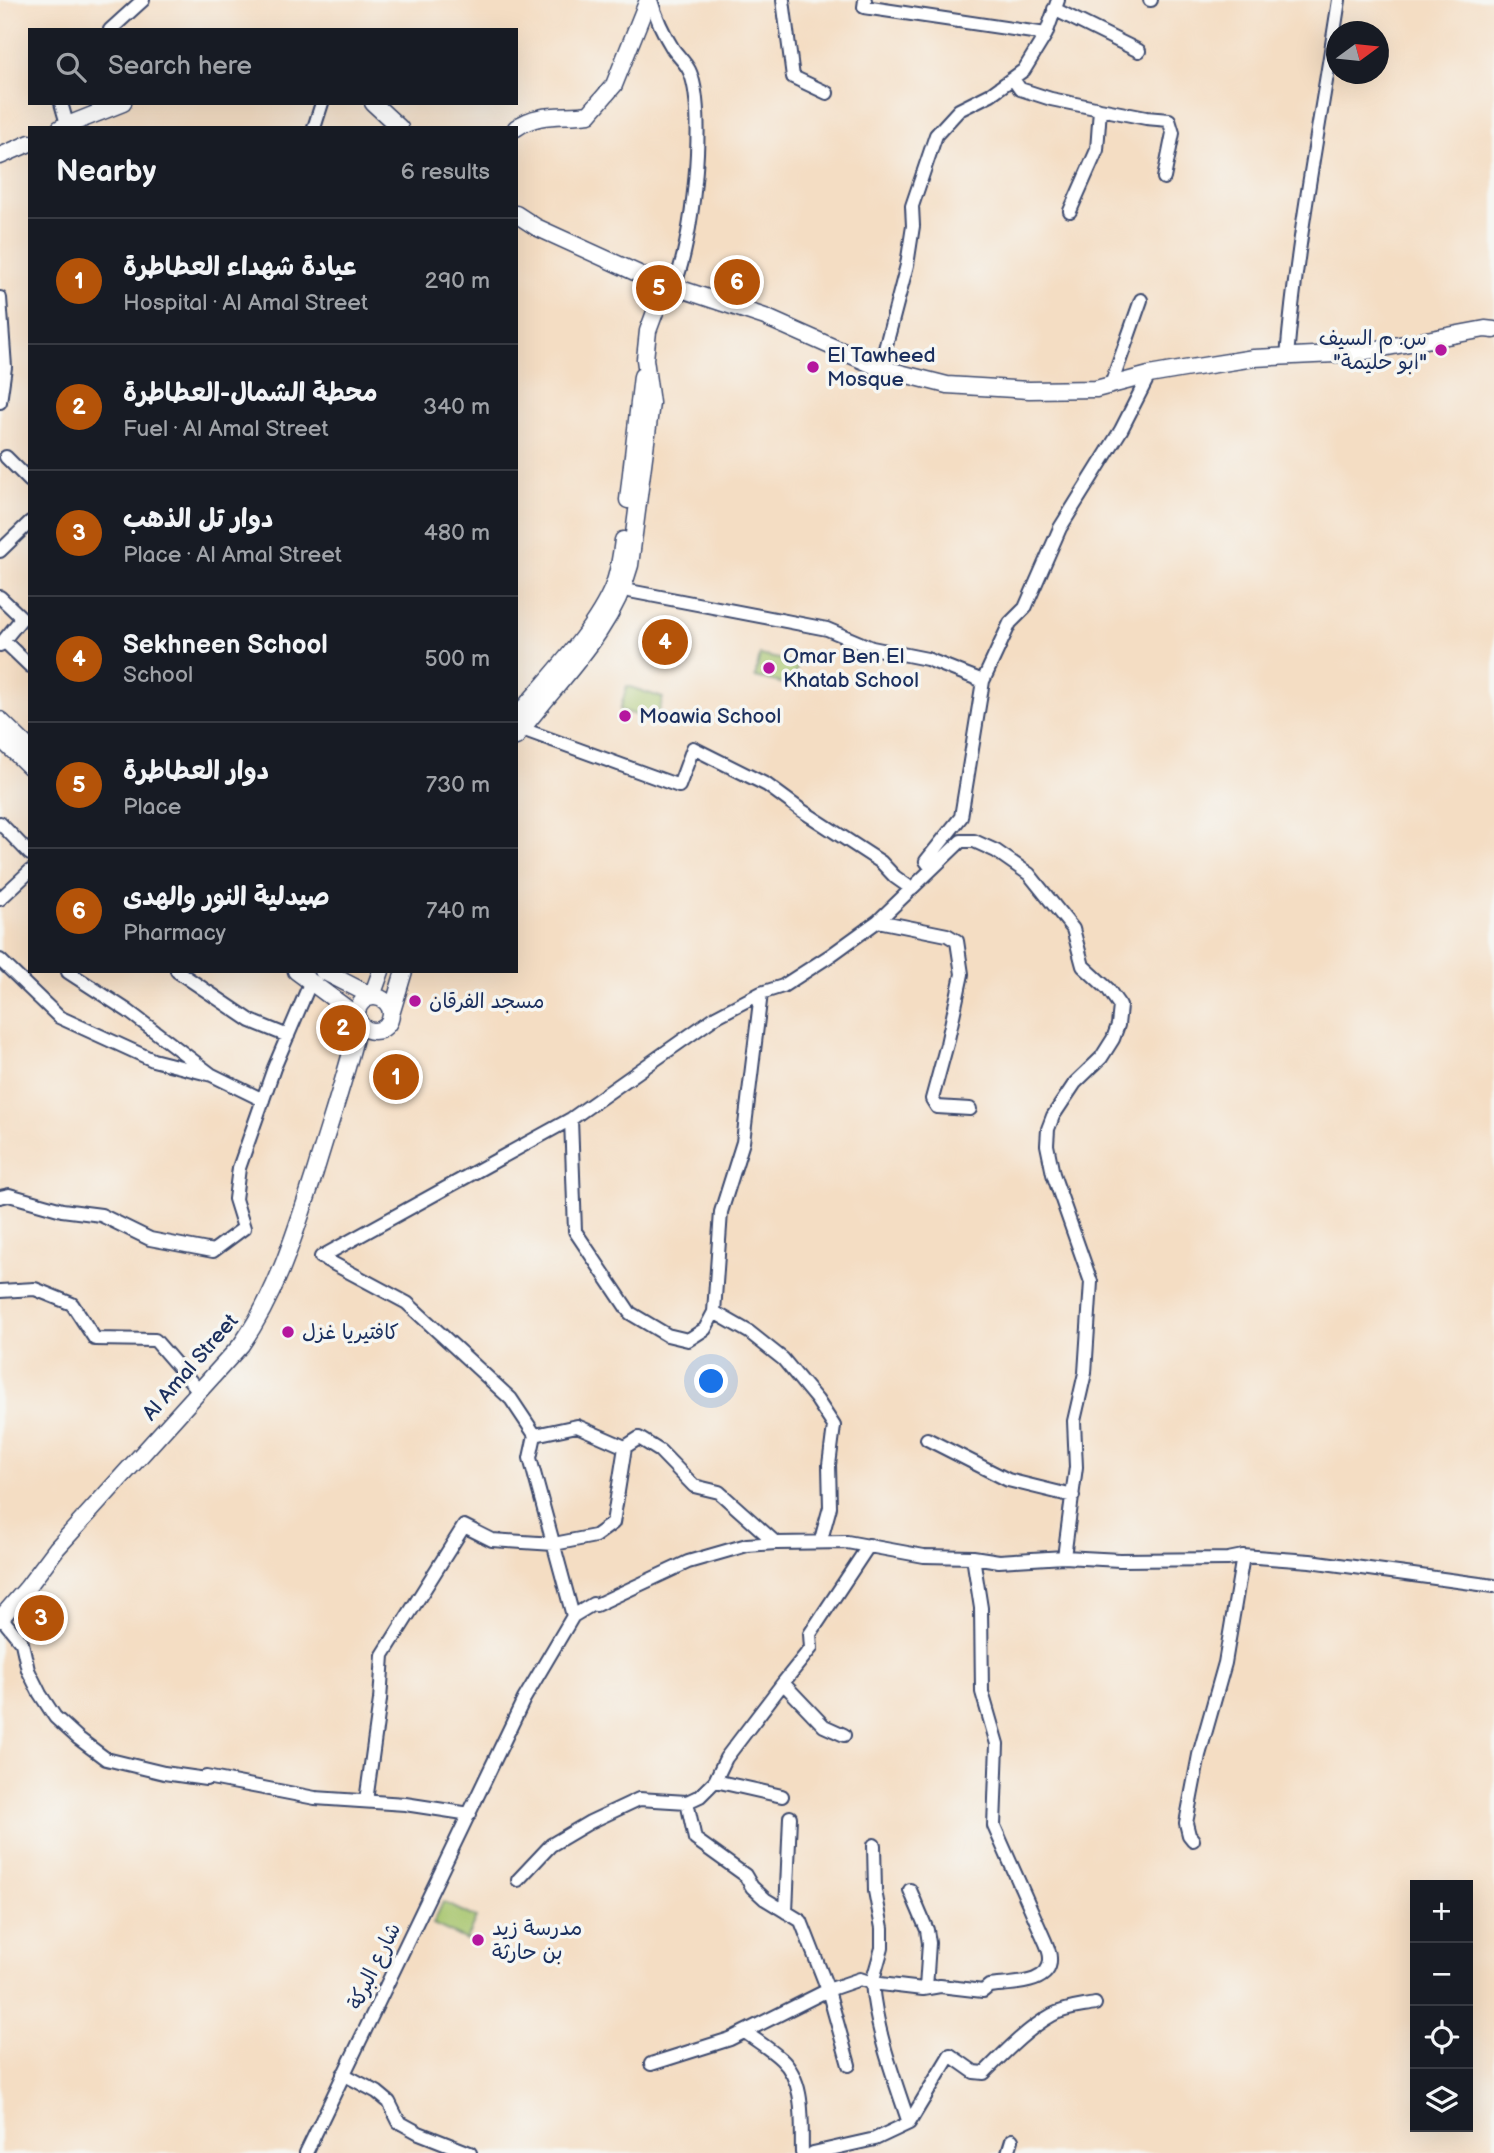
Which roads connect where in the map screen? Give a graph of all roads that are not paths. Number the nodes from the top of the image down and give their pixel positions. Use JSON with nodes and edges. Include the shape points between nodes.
{"nodes":[{"id":1,"x":143,"y":0,"type":"edge"},
{"id":2,"x":649,"y":0,"type":"edge"},
{"id":3,"x":783,"y":0,"type":"edge"},
{"id":4,"x":865,"y":0,"type":"edge"},
{"id":5,"x":1339,"y":0,"type":"edge"},
{"id":6,"x":1056,"y":4,"type":"edge"},
{"id":7,"x":112,"y":28,"type":"edge"},
{"id":8,"x":1046,"y":34,"type":"junction"},
{"id":9,"x":1139,"y":51,"type":"dead end"},
{"id":10,"x":1013,"y":79,"type":"junction"},
{"id":11,"x":827,"y":93,"type":"dead end"},
{"id":12,"x":61,"y":105,"type":"edge"},
{"id":13,"x":118,"y":105,"type":"edge"},
{"id":14,"x":321,"y":105,"type":"edge"},
{"id":15,"x":375,"y":105,"type":"edge"},
{"id":16,"x":1100,"y":108,"type":"junction"},
{"id":17,"x":63,"y":126,"type":"edge"},
{"id":18,"x":315,"y":126,"type":"edge"},
{"id":19,"x":398,"y":126,"type":"edge"},
{"id":20,"x":518,"y":126,"type":"edge"},
{"id":21,"x":28,"y":144,"type":"edge"},
{"id":22,"x":0,"y":156,"type":"edge"},
{"id":23,"x":1164,"y":178,"type":"dead end"},
{"id":24,"x":1070,"y":211,"type":"dead end"},
{"id":25,"x":518,"y":215,"type":"edge"},
{"id":26,"x":673,"y":286,"type":"junction"},
{"id":27,"x":0,"y":298,"type":"edge"},
{"id":28,"x":1141,"y":300,"type":"dead end"},
{"id":29,"x":1494,"y":330,"type":"edge"},
{"id":30,"x":1287,"y":357,"type":"junction"},
{"id":31,"x":645,"y":367,"type":"junction"},
{"id":32,"x":880,"y":368,"type":"junction"},
{"id":33,"x":1149,"y":375,"type":"junction"},
{"id":34,"x":1111,"y":385,"type":"junction"},
{"id":35,"x":0,"y":402,"type":"edge"},
{"id":36,"x":2,"y":456,"type":"edge"},
{"id":37,"x":28,"y":479,"type":"edge"},
{"id":38,"x":28,"y":524,"type":"edge"},
{"id":39,"x":0,"y":551,"type":"edge"},
{"id":40,"x":624,"y":590,"type":"junction"},
{"id":41,"x":0,"y":597,"type":"edge"},
{"id":42,"x":26,"y":614,"type":"edge"},
{"id":43,"x":2,"y":644,"type":"edge"},
{"id":44,"x":28,"y":664,"type":"edge"},
{"id":45,"x":983,"y":681,"type":"junction"},
{"id":46,"x":0,"y":720,"type":"edge"},
{"id":47,"x":518,"y":728,"type":"edge"},
{"id":48,"x":0,"y":738,"type":"edge"},
{"id":49,"x":28,"y":747,"type":"edge"},
{"id":50,"x":28,"y":765,"type":"edge"},
{"id":51,"x":0,"y":822,"type":"edge"},
{"id":52,"x":28,"y":852,"type":"edge"},
{"id":53,"x":932,"y":869,"type":"junction"},
{"id":54,"x":28,"y":873,"type":"edge"},
{"id":55,"x":912,"y":889,"type":"junction"},
{"id":56,"x":0,"y":899,"type":"edge"},
{"id":57,"x":878,"y":921,"type":"junction"},
{"id":58,"x":0,"y":960,"type":"edge"},
{"id":59,"x":70,"y":973,"type":"edge"},
{"id":60,"x":180,"y":973,"type":"edge"},
{"id":61,"x":380,"y":973,"type":"edge"},
{"id":62,"x":403,"y":973,"type":"edge"},
{"id":63,"x":317,"y":976,"type":"edge"},
{"id":64,"x":761,"y":993,"type":"junction"},
{"id":65,"x":372,"y":996,"type":"junction"},
{"id":66,"x":392,"y":1011,"type":"junction"},
{"id":67,"x":358,"y":1019,"type":"junction"},
{"id":68,"x":288,"y":1036,"type":"junction"},
{"id":69,"x":212,"y":1075,"type":"junction"},
{"id":70,"x":263,"y":1100,"type":"junction"},
{"id":71,"x":970,"y":1109,"type":"dead end"},
{"id":72,"x":571,"y":1119,"type":"junction"},
{"id":73,"x":0,"y":1197,"type":"edge"},
{"id":74,"x":0,"y":1291,"type":"edge"},
{"id":75,"x":714,"y":1312,"type":"junction"},
{"id":76,"x":200,"y":1392,"type":"junction"},
{"id":77,"x":535,"y":1435,"type":"junction"},
{"id":78,"x":927,"y":1439,"type":"dead end"},
{"id":79,"x":625,"y":1447,"type":"junction"},
{"id":80,"x":1073,"y":1496,"type":"junction"},
{"id":81,"x":823,"y":1542,"type":"junction"},
{"id":82,"x":776,"y":1543,"type":"junction"},
{"id":83,"x":554,"y":1544,"type":"junction"},
{"id":84,"x":869,"y":1545,"type":"junction"},
{"id":85,"x":973,"y":1556,"type":"junction"},
{"id":86,"x":1243,"y":1556,"type":"junction"},
{"id":87,"x":1064,"y":1557,"type":"junction"},
{"id":88,"x":1494,"y":1586,"type":"edge"},
{"id":89,"x":573,"y":1616,"type":"junction"},
{"id":90,"x":1,"y":1617,"type":"edge"},
{"id":91,"x":783,"y":1684,"type":"junction"},
{"id":92,"x":844,"y":1735,"type":"dead end"},
{"id":93,"x":715,"y":1781,"type":"junction"},
{"id":94,"x":782,"y":1796,"type":"dead end"},
{"id":95,"x":366,"y":1801,"type":"junction"},
{"id":96,"x":687,"y":1802,"type":"junction"},
{"id":97,"x":470,"y":1814,"type":"junction"},
{"id":98,"x":790,"y":1817,"type":"dead end"},
{"id":99,"x":1193,"y":1840,"type":"dead end"},
{"id":100,"x":874,"y":1846,"type":"dead end"},
{"id":101,"x":518,"y":1880,"type":"dead end"},
{"id":102,"x":910,"y":1890,"type":"dead end"},
{"id":103,"x":786,"y":1912,"type":"junction"},
{"id":104,"x":872,"y":1983,"type":"junction"},
{"id":105,"x":926,"y":1987,"type":"junction"},
{"id":106,"x":828,"y":1990,"type":"junction"},
{"id":107,"x":1095,"y":2004,"type":"dead end"},
{"id":108,"x":745,"y":2032,"type":"junction"},
{"id":109,"x":651,"y":2064,"type":"dead end"},
{"id":110,"x":849,"y":2065,"type":"dead end"},
{"id":111,"x":343,"y":2074,"type":"junction"},
{"id":112,"x":909,"y":2123,"type":"junction"},
{"id":113,"x":306,"y":2153,"type":"edge"},
{"id":114,"x":470,"y":2153,"type":"edge"},
{"id":115,"x":802,"y":2153,"type":"edge"},
{"id":116,"x":813,"y":2153,"type":"edge"}],
"edges":[{"from":1,"to":7,"type":"street"},
{"from":2,"to":20,"type":"main road","via":[[614,85],[589,114],[539,117]]},
{"from":2,"to":26,"type":"street","via":[[662,32],[689,71],[697,118],[698,154],[684,254]]},
{"from":3,"to":11,"type":"street","via":[[793,77]]},
{"from":4,"to":8,"type":"street","via":[[864,7]]},
{"from":5,"to":30,"type":"street","via":[[1293,287]]},
{"from":6,"to":8,"type":"street"},
{"from":6,"to":9,"type":"street"},
{"from":8,"to":10,"type":"street","via":[[1024,70]]},
{"from":10,"to":16,"type":"street","via":[[1020,89]]},
{"from":10,"to":32,"type":"street","via":[[959,110],[936,135],[912,206],[907,265]]},
{"from":12,"to":17,"type":"street"},
{"from":13,"to":17,"type":"main road"},
{"from":14,"to":18,"type":"street"},
{"from":15,"to":19,"type":"main road"},
{"from":16,"to":23,"type":"street","via":[[1169,120],[1172,133]]},
{"from":16,"to":24,"type":"street","via":[[1097,150]]},
{"from":21,"to":22,"type":"main road"},
{"from":25,"to":26,"type":"main road"},
{"from":26,"to":31,"type":"main road","via":[[653,316]]},
{"from":26,"to":32,"type":"main road","via":[[765,317]]},
{"from":27,"to":35,"type":"street","via":[[5,367]]},
{"from":28,"to":34,"type":"street"},
{"from":29,"to":30,"type":"main road","via":[[1356,353]]},
{"from":30,"to":33,"type":"main road"},
{"from":31,"to":40,"type":"main road","via":[[651,403]]},
{"from":31,"to":47,"type":"main road","via":[[623,543],[612,588]]},
{"from":32,"to":34,"type":"main road","via":[[947,385],[1030,390]]},
{"from":33,"to":34,"type":"main road"},
{"from":33,"to":45,"type":"street","via":[[1060,528],[1025,608],[1010,623]]},
{"from":36,"to":37,"type":"street"},
{"from":38,"to":39,"type":"street"},
{"from":40,"to":45,"type":"street","via":[[827,629],[872,648],[927,659]]},
{"from":40,"to":47,"type":"main road","via":[[600,632]]},
{"from":41,"to":42,"type":"street"},
{"from":42,"to":43,"type":"street"},
{"from":43,"to":44,"type":"street"},
{"from":45,"to":53,"type":"street","via":[[961,817],[926,861]]},
{"from":46,"to":49,"type":"main road"},
{"from":47,"to":55,"type":"street","via":[[679,786],[693,748],[767,785],[881,862]]},
{"from":48,"to":50,"type":"main road"},
{"from":51,"to":52,"type":"street"},
{"from":53,"to":55,"type":"street"},
{"from":53,"to":80,"type":"street","via":[[961,841],[974,841],[1013,861],[1073,929],[1083,966],[1120,1006],[1113,1039],[1075,1083],[1048,1129],[1053,1174],[1091,1282],[1085,1373],[1074,1421]]},
{"from":54,"to":56,"type":"street"},
{"from":55,"to":57,"type":"street"},
{"from":57,"to":64,"type":"street","via":[[789,982]]},
{"from":57,"to":71,"type":"street","via":[[947,934],[957,941],[962,974],[932,1100],[937,1107]]},
{"from":58,"to":69,"type":"street","via":[[59,1017],[153,1060]]},
{"from":59,"to":69,"type":"street"},
{"from":60,"to":68,"type":"street","via":[[251,1021]]},
{"from":61,"to":65,"type":"main road"},
{"from":62,"to":66,"type":"main road"},
{"from":63,"to":65,"type":"main road"},
{"from":63,"to":67,"type":"main road"},
{"from":63,"to":68,"type":"street"},
{"from":64,"to":72,"type":"street","via":[[717,1016]]},
{"from":64,"to":75,"type":"street","via":[[743,1142],[721,1212]]},
{"from":65,"to":66,"type":"main road","via":[[387,1001]]},
{"from":65,"to":67,"type":"main road","via":[[359,1006]]},
{"from":66,"to":67,"type":"main road","via":[[389,1023],[380,1030],[368,1030]]},
{"from":67,"to":76,"type":"main road","name":"Al Amal Street","via":[[342,1087],[278,1281],[242,1345]]},
{"from":68,"to":70,"type":"street"},
{"from":69,"to":70,"type":"street"},
{"from":70,"to":73,"type":"street","via":[[239,1168],[235,1199],[244,1228],[212,1251],[150,1238],[101,1215],[9,1195]]},
{"from":72,"to":75,"type":"street","via":[[575,1231],[630,1312],[667,1335],[688,1340],[705,1329]]},
{"from":72,"to":77,"type":"street","via":[[321,1257],[407,1303],[511,1399]]},
{"from":74,"to":76,"type":"street","via":[[35,1289],[72,1304],[95,1339],[155,1340]]},
{"from":75,"to":81,"type":"street","via":[[783,1359],[834,1426],[830,1507]]},
{"from":76,"to":90,"type":"main road","name":"Al Amal Street","via":[[57,1548]]},
{"from":77,"to":79,"type":"street","via":[[577,1426]]},
{"from":77,"to":83,"type":"street","via":[[530,1458]]},
{"from":78,"to":80,"type":"street","via":[[1008,1480]]},
{"from":79,"to":82,"type":"street","via":[[639,1438],[660,1451],[694,1486],[719,1492]]},
{"from":79,"to":83,"type":"street","via":[[614,1523],[595,1536]]},
{"from":80,"to":87,"type":"street"},
{"from":81,"to":82,"type":"street"},
{"from":81,"to":84,"type":"street"},
{"from":82,"to":89,"type":"street","via":[[747,1545],[688,1562]]},
{"from":83,"to":89,"type":"street"},
{"from":83,"to":95,"type":"street","via":[[492,1540],[464,1525],[383,1655]]},
{"from":84,"to":85,"type":"street","via":[[924,1556]]},
{"from":84,"to":91,"type":"street","via":[[810,1634],[811,1648]]},
{"from":85,"to":87,"type":"street","via":[[999,1561]]},
{"from":85,"to":105,"type":"street","via":[[981,1608],[982,1692],[997,1744],[994,1826],[1050,1958],[1047,1971],[1024,1982],[982,1991]]},
{"from":86,"to":87,"type":"street"},
{"from":86,"to":88,"type":"street"},
{"from":86,"to":99,"type":"street","via":[[1225,1663],[1186,1823]]},
{"from":89,"to":97,"type":"street","name":"شارع البركة","via":[[524,1699]]},
{"from":90,"to":95,"type":"street","via":[[22,1643],[33,1682],[55,1717],[106,1759],[315,1798]]},
{"from":91,"to":92,"type":"street","via":[[824,1726]]},
{"from":91,"to":93,"type":"street","via":[[726,1758]]},
{"from":93,"to":94,"type":"street"},
{"from":93,"to":96,"type":"street"},
{"from":95,"to":97,"type":"street"},
{"from":96,"to":101,"type":"street","via":[[639,1799],[551,1845]]},
{"from":96,"to":103,"type":"street","via":[[695,1839]]},
{"from":97,"to":111,"type":"street","name":"شارع البركة"},
{"from":98,"to":103,"type":"street"},
{"from":100,"to":104,"type":"street","via":[[874,1891],[882,1948]]},
{"from":102,"to":105,"type":"street","via":[[928,1930]]},
{"from":103,"to":106,"type":"street","via":[[801,1922]]},
{"from":104,"to":105,"type":"street"},
{"from":104,"to":106,"type":"street","via":[[860,1979]]},
{"from":104,"to":112,"type":"street","via":[[888,2060]]},
{"from":106,"to":108,"type":"street"},
{"from":106,"to":110,"type":"street"},
{"from":107,"to":112,"type":"street","via":[[1051,2016],[984,2073],[974,2072],[950,2055]]},
{"from":108,"to":109,"type":"street"},
{"from":108,"to":115,"type":"street","via":[[782,2060],[793,2076],[800,2095]]},
{"from":111,"to":113,"type":"street","name":"شارع البركة"},
{"from":111,"to":114,"type":"street","via":[[389,2102],[398,2122]]},
{"from":112,"to":116,"type":"street","via":[[874,2139]]}]}
